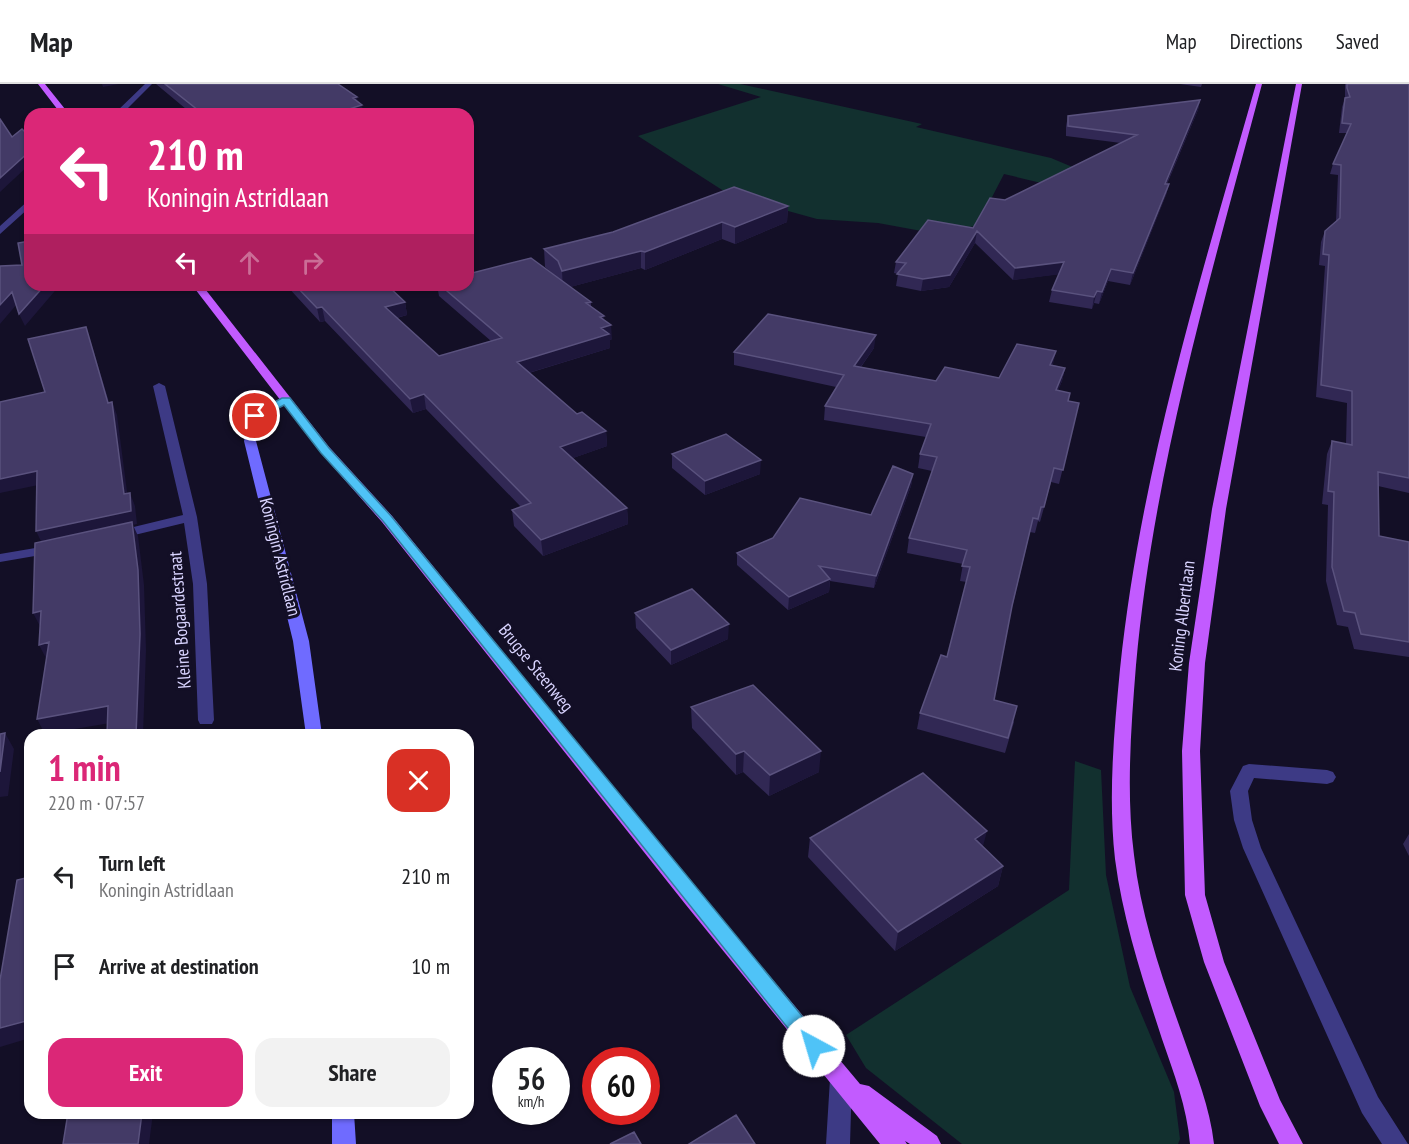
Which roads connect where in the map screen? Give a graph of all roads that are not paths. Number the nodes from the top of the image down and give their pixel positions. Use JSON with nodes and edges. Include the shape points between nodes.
{"nodes":[{"id":1,"x":41,"y":84,"type":"edge"},
{"id":2,"x":149,"y":84,"type":"edge"},
{"id":3,"x":1259,"y":84,"type":"edge"},
{"id":4,"x":1299,"y":84,"type":"edge"},
{"id":5,"x":60,"y":108,"type":"edge"},
{"id":6,"x":124,"y":108,"type":"edge"},
{"id":7,"x":24,"y":208,"type":"edge"},
{"id":8,"x":0,"y":231,"type":"edge"},
{"id":9,"x":202,"y":291,"type":"edge"},
{"id":10,"x":159,"y":386,"type":"dead end"},
{"id":11,"x":286,"y":400,"type":"junction"},
{"id":12,"x":189,"y":517,"type":"junction"},
{"id":13,"x":104,"y":538,"type":"edge"},
{"id":14,"x":72,"y":546,"type":"edge"},
{"id":15,"x":0,"y":558,"type":"edge"},
{"id":16,"x":206,"y":720,"type":"dead end"},
{"id":17,"x":313,"y":729,"type":"edge"},
{"id":18,"x":1327,"y":777,"type":"dead end"},
{"id":19,"x":841,"y":1079,"type":"junction"},
{"id":20,"x":343,"y":1119,"type":"edge"},
{"id":21,"x":344,"y":1144,"type":"edge"},
{"id":22,"x":838,"y":1144,"type":"edge"},
{"id":23,"x":896,"y":1144,"type":"edge"},
{"id":24,"x":929,"y":1144,"type":"edge"},
{"id":25,"x":1202,"y":1144,"type":"edge"},
{"id":26,"x":1291,"y":1144,"type":"edge"},
{"id":27,"x":1396,"y":1144,"type":"edge"}],
"edges":[{"from":1,"to":5,"type":"main road"},
{"from":2,"to":6,"type":"street"},
{"from":3,"to":25,"type":"main road","via":[[1154,481],[1130,634],[1121,754],[1122,832],[1130,900],[1183,1068]]},
{"from":4,"to":26,"type":"main road","name":"Koning Albertlaan","via":[[1219,509],[1197,663],[1191,751],[1195,895],[1214,963],[1271,1106]]},
{"from":7,"to":8,"type":"street"},
{"from":9,"to":11,"type":"main road","name":"Brugse Steenweg"},
{"from":10,"to":12,"type":"street","name":"Kleine Bogaardestraat"},
{"from":11,"to":17,"type":"main road","name":"Koningin Astridlaan","via":[[255,416],[250,441],[301,641]]},
{"from":11,"to":19,"type":"main road","name":"Brugse Steenweg"},
{"from":12,"to":13,"type":"street"},
{"from":12,"to":16,"type":"street","name":"Kleine Bogaardestraat","via":[[200,584]]},
{"from":14,"to":15,"type":"street"},
{"from":18,"to":27,"type":"street","via":[[1250,771],[1239,791],[1243,820],[1252,848],[1370,1105]]},
{"from":19,"to":22,"type":"street"},
{"from":19,"to":23,"type":"main road","name":"Brugse Steenweg"},
{"from":19,"to":24,"type":"main road","name":"Brugse Steenweg"},
{"from":20,"to":21,"type":"main road"}]}
